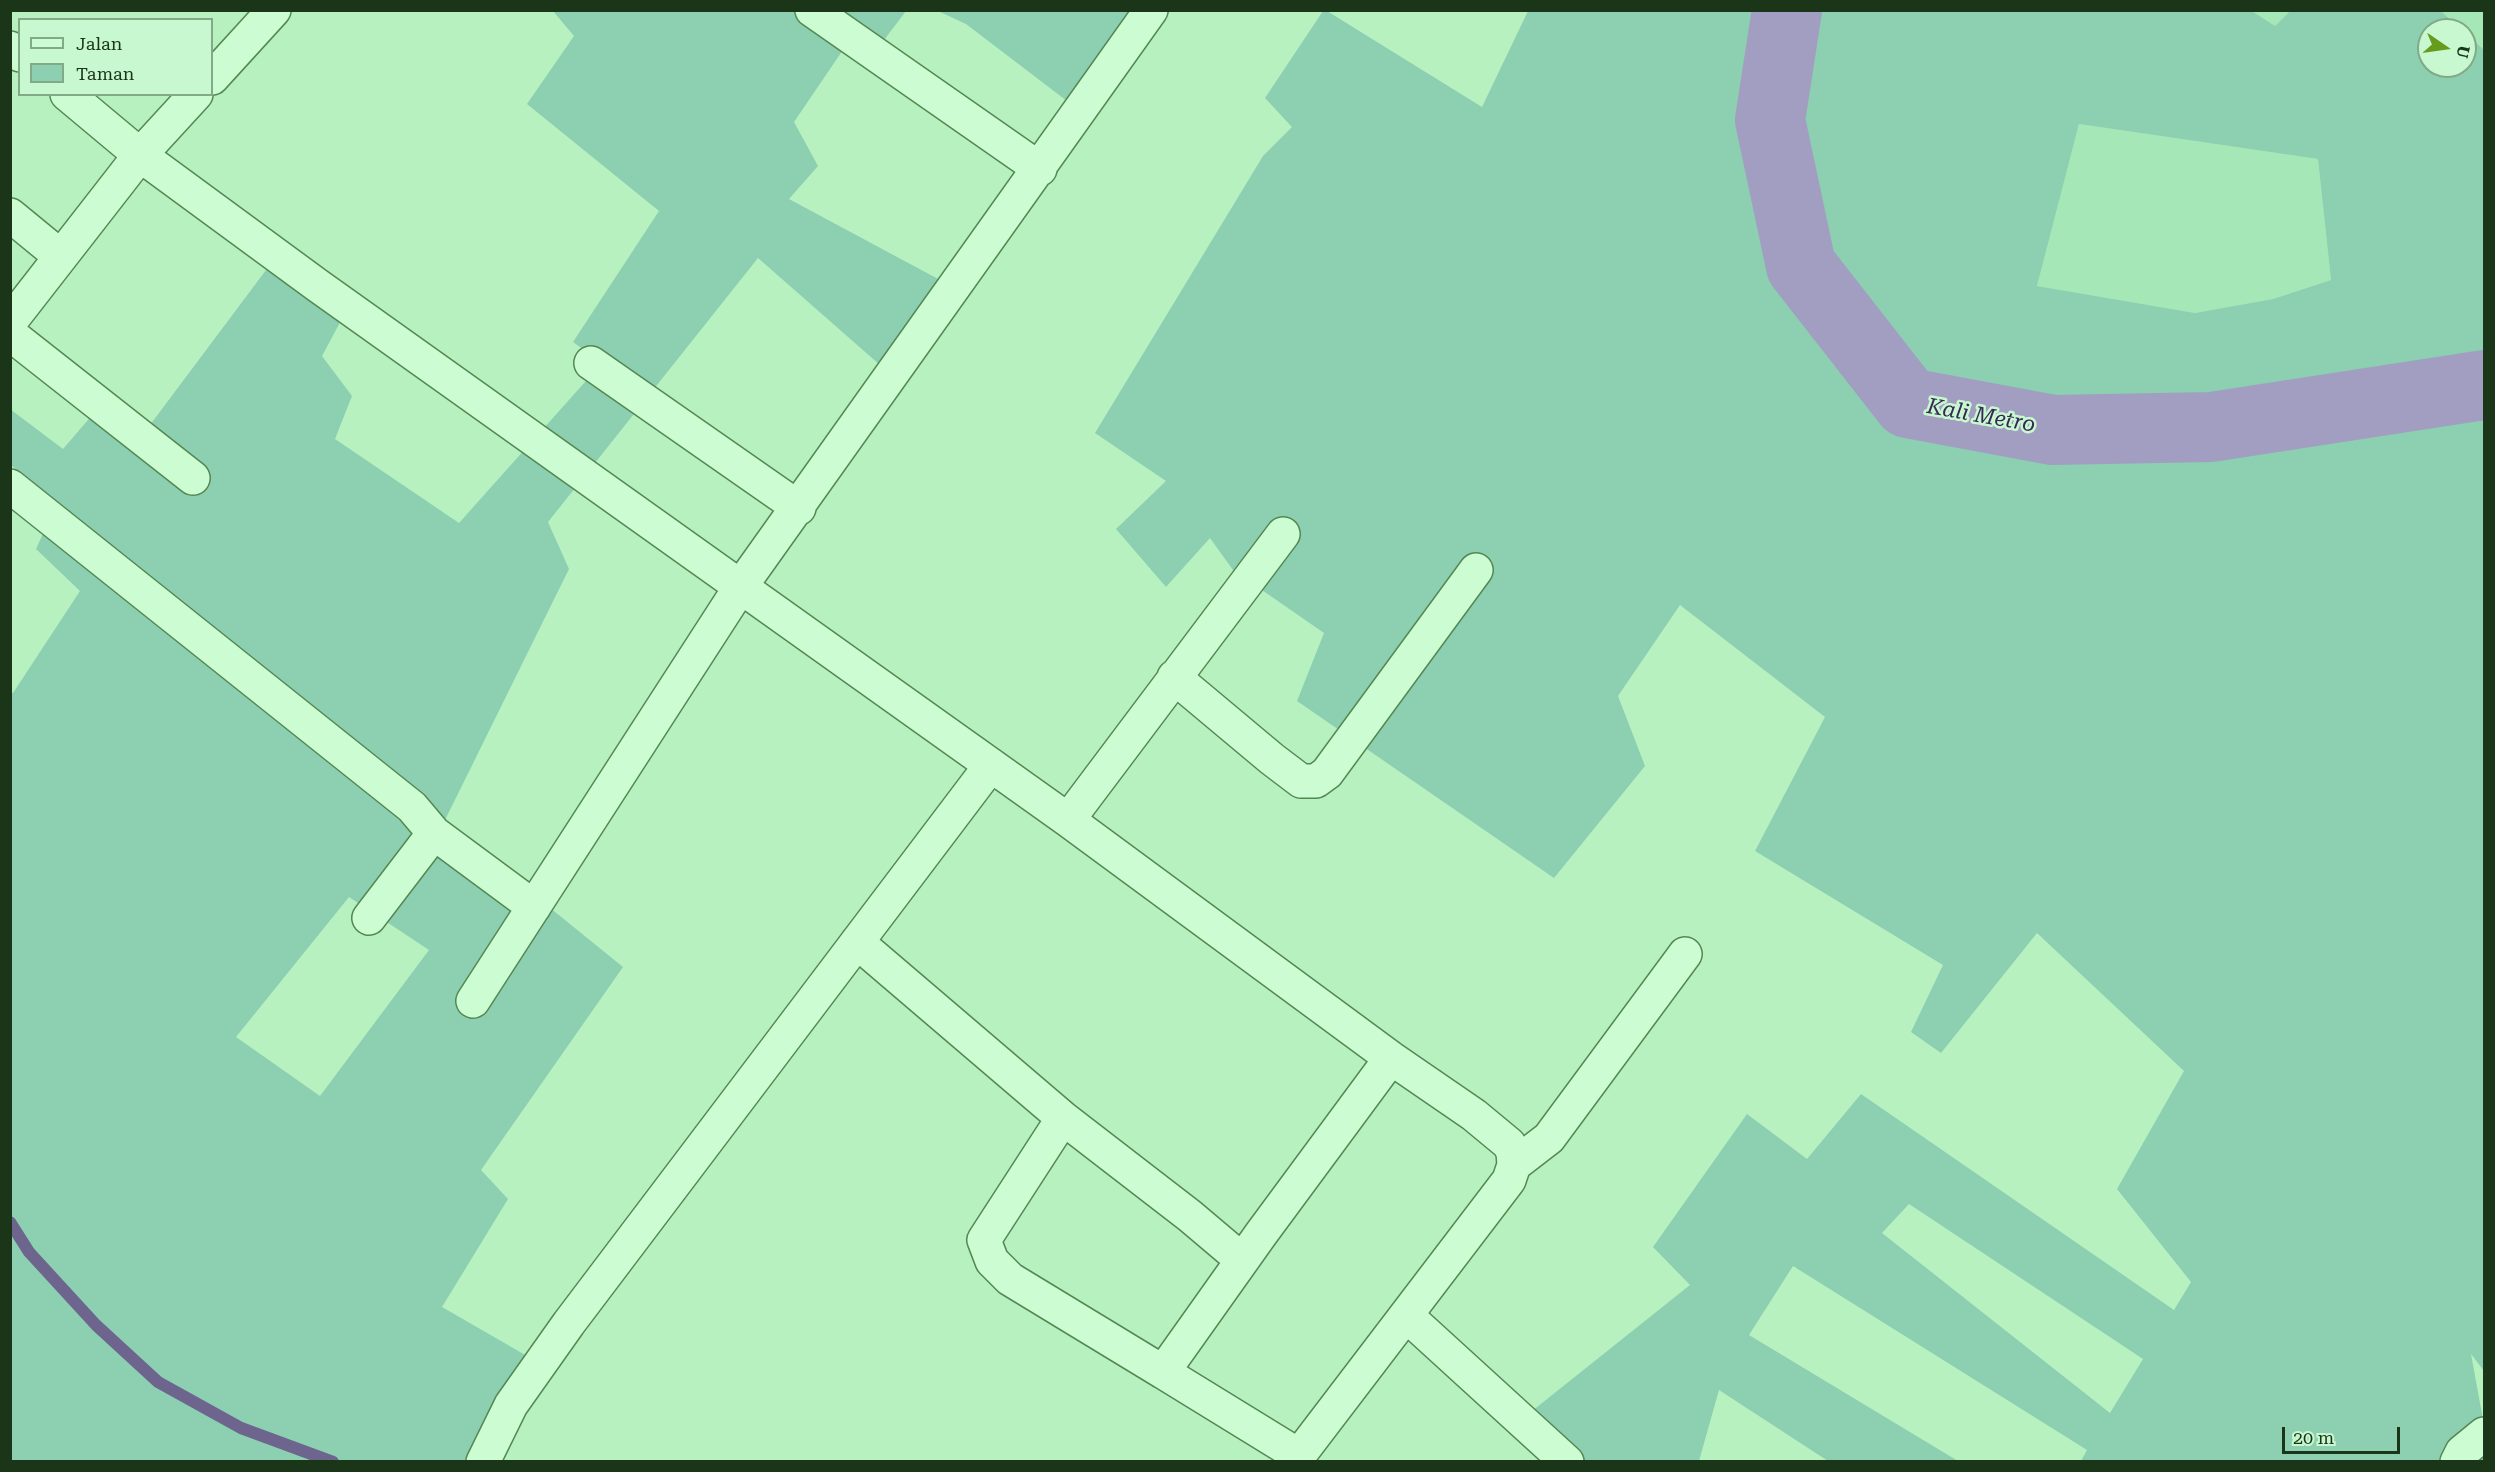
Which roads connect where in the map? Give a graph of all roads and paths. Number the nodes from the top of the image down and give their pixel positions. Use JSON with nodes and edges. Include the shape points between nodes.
{"nodes":[{"id":1,"x":274,"y":10,"type":"edge"},
{"id":2,"x":812,"y":10,"type":"edge"},
{"id":3,"x":1151,"y":10,"type":"edge"},
{"id":4,"x":213,"y":77,"type":"edge"},
{"id":5,"x":69,"y":96,"type":"edge"},
{"id":6,"x":194,"y":96,"type":"edge"},
{"id":7,"x":140,"y":155,"type":"junction"},
{"id":8,"x":1040,"y":169,"type":"junction"},
{"id":9,"x":10,"y":215,"type":"edge"},
{"id":10,"x":60,"y":256,"type":"junction"},
{"id":11,"x":10,"y":322,"type":"edge"},
{"id":12,"x":10,"y":334,"type":"edge"},
{"id":13,"x":591,"y":363,"type":"dead end"},
{"id":14,"x":193,"y":478,"type":"dead end"},
{"id":15,"x":10,"y":486,"type":"edge"},
{"id":16,"x":799,"y":508,"type":"junction"},
{"id":17,"x":1283,"y":534,"type":"dead end"},
{"id":18,"x":1476,"y":570,"type":"dead end"},
{"id":19,"x":741,"y":586,"type":"junction"},
{"id":20,"x":1174,"y":677,"type":"junction"},
{"id":21,"x":991,"y":765,"type":"junction"},
{"id":22,"x":1068,"y":820,"type":"junction"},
{"id":23,"x":435,"y":833,"type":"junction"},
{"id":24,"x":534,"y":907,"type":"junction"},
{"id":25,"x":369,"y":918,"type":"dead end"},
{"id":26,"x":857,"y":942,"type":"junction"},
{"id":27,"x":1685,"y":954,"type":"dead end"},
{"id":28,"x":473,"y":1001,"type":"dead end"},
{"id":29,"x":1391,"y":1058,"type":"junction"},
{"id":30,"x":1063,"y":1118,"type":"junction"},
{"id":31,"x":1514,"y":1166,"type":"junction"},
{"id":32,"x":1242,"y":1260,"type":"junction"},
{"id":33,"x":1407,"y":1316,"type":"junction"},
{"id":34,"x":1163,"y":1372,"type":"junction"},
{"id":35,"x":2484,"y":1434,"type":"edge"},
{"id":36,"x":1296,"y":1458,"type":"edge"},
{"id":37,"x":483,"y":1461,"type":"edge"},
{"id":38,"x":1567,"y":1461,"type":"edge"},
{"id":39,"x":2457,"y":1461,"type":"edge"}],
"edges":[{"from":1,"to":4,"type":"street"},
{"from":2,"to":8,"type":"street"},
{"from":3,"to":8,"type":"street"},
{"from":5,"to":7,"type":"street"},
{"from":6,"to":7,"type":"street"},
{"from":7,"to":10,"type":"street"},
{"from":7,"to":19,"type":"street"},
{"from":8,"to":16,"type":"street"},
{"from":9,"to":10,"type":"street"},
{"from":10,"to":11,"type":"street"},
{"from":12,"to":14,"type":"street"},
{"from":13,"to":16,"type":"street"},
{"from":15,"to":23,"type":"street","via":[[412,807]]},
{"from":16,"to":19,"type":"street"},
{"from":17,"to":20,"type":"street"},
{"from":18,"to":20,"type":"street","via":[[1327,773],[1316,781],[1301,780],[1279,764]]},
{"from":19,"to":21,"type":"street"},
{"from":19,"to":24,"type":"street"},
{"from":20,"to":22,"type":"street"},
{"from":21,"to":22,"type":"street"},
{"from":21,"to":26,"type":"street"},
{"from":22,"to":29,"type":"street"},
{"from":23,"to":24,"type":"street"},
{"from":23,"to":25,"type":"street"},
{"from":24,"to":28,"type":"street"},
{"from":26,"to":30,"type":"street"},
{"from":26,"to":37,"type":"street","via":[[569,1323],[511,1406]]},
{"from":27,"to":31,"type":"street","via":[[1549,1138]]},
{"from":29,"to":31,"type":"street","via":[[1509,1144]]},
{"from":29,"to":32,"type":"street"},
{"from":30,"to":32,"type":"street"},
{"from":30,"to":34,"type":"street","via":[[984,1240],[992,1261],[1010,1279]]},
{"from":31,"to":33,"type":"street","via":[[1509,1180]]},
{"from":32,"to":34,"type":"street"},
{"from":33,"to":36,"type":"street"},
{"from":33,"to":38,"type":"street"},
{"from":34,"to":36,"type":"street"},
{"from":35,"to":39,"type":"street"}]}
